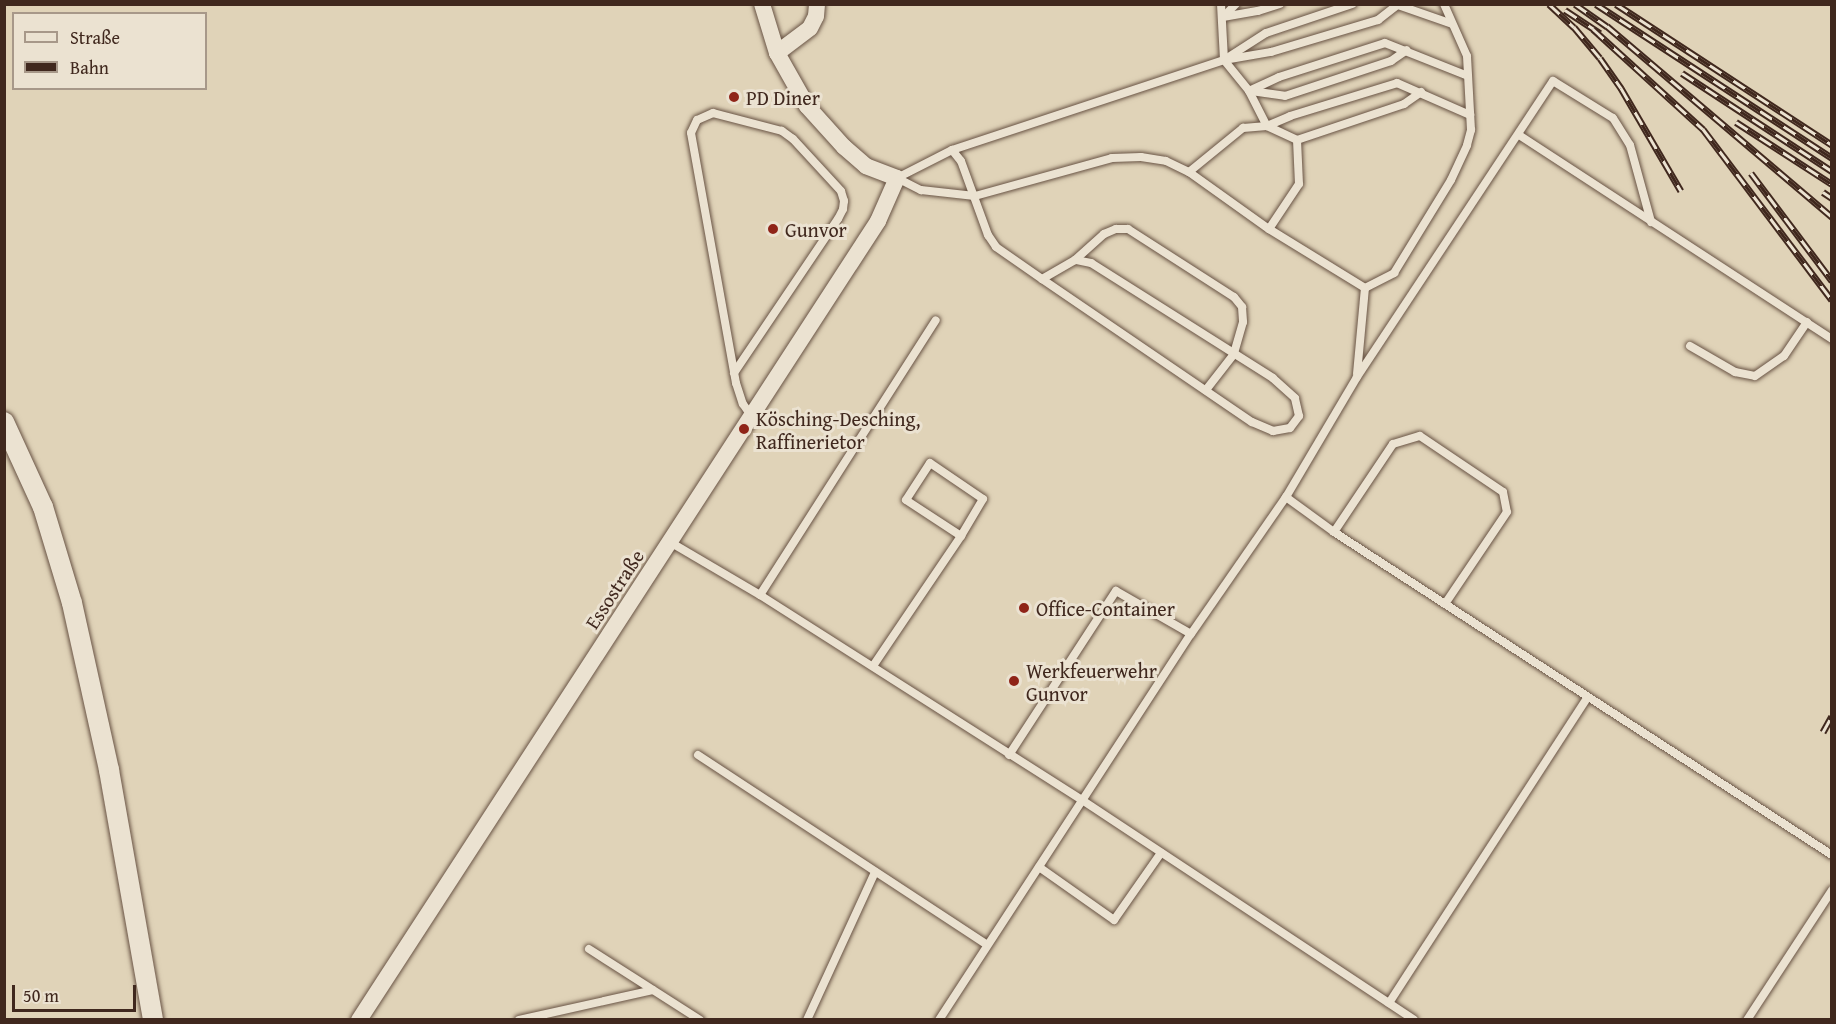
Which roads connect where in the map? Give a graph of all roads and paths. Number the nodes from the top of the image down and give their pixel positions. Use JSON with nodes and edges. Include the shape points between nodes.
{"nodes":[{"id":1,"x":762,"y":4,"type":"edge"},
{"id":2,"x":817,"y":4,"type":"edge"},
{"id":3,"x":1221,"y":4,"type":"edge"},
{"id":4,"x":1236,"y":4,"type":"edge"},
{"id":5,"x":1280,"y":4,"type":"edge"},
{"id":6,"x":1352,"y":4,"type":"edge"},
{"id":7,"x":1444,"y":4,"type":"edge"},
{"id":8,"x":1396,"y":5,"type":"edge"},
{"id":9,"x":1223,"y":16,"type":"junction"},
{"id":10,"x":1452,"y":24,"type":"junction"},
{"id":11,"x":1407,"y":50,"type":"junction"},
{"id":12,"x":777,"y":53,"type":"junction"},
{"id":13,"x":1224,"y":60,"type":"junction"},
{"id":14,"x":1468,"y":76,"type":"junction"},
{"id":15,"x":1249,"y":91,"type":"junction"},
{"id":16,"x":1421,"y":92,"type":"junction"},
{"id":17,"x":1470,"y":115,"type":"junction"},
{"id":18,"x":1267,"y":126,"type":"junction"},
{"id":19,"x":1519,"y":135,"type":"junction"},
{"id":20,"x":1297,"y":140,"type":"junction"},
{"id":21,"x":952,"y":150,"type":"junction"},
{"id":22,"x":1189,"y":172,"type":"junction"},
{"id":23,"x":897,"y":178,"type":"junction"},
{"id":24,"x":975,"y":196,"type":"junction"},
{"id":25,"x":1651,"y":222,"type":"junction"},
{"id":26,"x":1269,"y":229,"type":"junction"},
{"id":27,"x":1075,"y":260,"type":"junction"},
{"id":28,"x":1042,"y":279,"type":"junction"},
{"id":29,"x":1365,"y":288,"type":"junction"},
{"id":30,"x":936,"y":320,"type":"dead end"},
{"id":31,"x":1807,"y":322,"type":"junction"},
{"id":32,"x":1832,"y":339,"type":"edge"},
{"id":33,"x":1690,"y":346,"type":"dead end"},
{"id":34,"x":1234,"y":354,"type":"junction"},
{"id":35,"x":734,"y":373,"type":"junction"},
{"id":36,"x":1357,"y":377,"type":"junction"},
{"id":37,"x":1206,"y":390,"type":"junction"},
{"id":38,"x":752,"y":417,"type":"junction"},
{"id":39,"x":4,"y":422,"type":"edge"},
{"id":40,"x":1286,"y":497,"type":"junction"},
{"id":41,"x":1334,"y":532,"type":"junction"},
{"id":42,"x":961,"y":536,"type":"junction"},
{"id":43,"x":670,"y":542,"type":"junction"},
{"id":44,"x":760,"y":595,"type":"junction"},
{"id":45,"x":1445,"y":604,"type":"junction"},
{"id":46,"x":1191,"y":634,"type":"junction"},
{"id":47,"x":873,"y":666,"type":"junction"},
{"id":48,"x":1587,"y":698,"type":"junction"},
{"id":49,"x":1009,"y":754,"type":"junction"},
{"id":50,"x":698,"y":755,"type":"dead end"},
{"id":51,"x":1082,"y":800,"type":"junction"},
{"id":52,"x":1161,"y":853,"type":"junction"},
{"id":53,"x":1832,"y":855,"type":"edge"},
{"id":54,"x":1039,"y":867,"type":"junction"},
{"id":55,"x":875,"y":872,"type":"junction"},
{"id":56,"x":1832,"y":890,"type":"edge"},
{"id":57,"x":987,"y":945,"type":"junction"},
{"id":58,"x":589,"y":949,"type":"dead end"},
{"id":59,"x":653,"y":990,"type":"junction"},
{"id":60,"x":1389,"y":1003,"type":"junction"},
{"id":61,"x":153,"y":1020,"type":"edge"},
{"id":62,"x":358,"y":1020,"type":"edge"},
{"id":63,"x":519,"y":1020,"type":"edge"},
{"id":64,"x":700,"y":1020,"type":"edge"},
{"id":65,"x":807,"y":1020,"type":"edge"},
{"id":66,"x":939,"y":1020,"type":"edge"},
{"id":67,"x":1414,"y":1020,"type":"edge"},
{"id":68,"x":1747,"y":1020,"type":"edge"}],
"edges":[{"from":1,"to":12,"type":"street"},
{"from":2,"to":12,"type":"street","via":[[810,28]]},
{"from":3,"to":9,"type":"lane"},
{"from":4,"to":9,"type":"lane"},
{"from":5,"to":9,"type":"lane"},
{"from":6,"to":13,"type":"lane","via":[[1266,33]]},
{"from":7,"to":10,"type":"lane"},
{"from":8,"to":10,"type":"lane"},
{"from":8,"to":13,"type":"lane","via":[[1378,20],[1271,52]]},
{"from":9,"to":13,"type":"lane"},
{"from":10,"to":14,"type":"lane","via":[[1467,56]]},
{"from":11,"to":14,"type":"lane"},
{"from":11,"to":15,"type":"lane","via":[[1385,43]]},
{"from":11,"to":15,"type":"lane","via":[[1391,61],[1286,96]]},
{"from":12,"to":23,"type":"street","via":[[807,106],[844,147],[866,166]]},
{"from":13,"to":15,"type":"lane"},
{"from":13,"to":21,"type":"lane"},
{"from":14,"to":17,"type":"lane"},
{"from":15,"to":18,"type":"lane"},
{"from":16,"to":17,"type":"lane"},
{"from":16,"to":18,"type":"lane","via":[[1397,83]]},
{"from":16,"to":20,"type":"lane","via":[[1404,104]]},
{"from":17,"to":29,"type":"lane","via":[[1467,145],[1451,180],[1394,273]]},
{"from":18,"to":20,"type":"lane"},
{"from":18,"to":22,"type":"lane","via":[[1243,128]]},
{"from":19,"to":25,"type":"lane"},
{"from":19,"to":25,"type":"lane","via":[[1553,81],[1613,118],[1629,145]]},
{"from":19,"to":36,"type":"lane"},
{"from":20,"to":26,"type":"lane","via":[[1299,184]]},
{"from":21,"to":23,"type":"lane"},
{"from":21,"to":24,"type":"lane","via":[[961,161]]},
{"from":22,"to":24,"type":"lane","via":[[1167,161],[1112,158]]},
{"from":22,"to":26,"type":"lane"},
{"from":23,"to":24,"type":"lane","via":[[921,190]]},
{"from":23,"to":38,"type":"street","name":"Essostraße","via":[[878,221]]},
{"from":24,"to":28,"type":"lane","via":[[996,247]]},
{"from":25,"to":31,"type":"lane"},
{"from":26,"to":29,"type":"lane"},
{"from":27,"to":28,"type":"lane"},
{"from":27,"to":34,"type":"lane","via":[[1091,263]]},
{"from":27,"to":34,"type":"lane","via":[[1104,234],[1116,228],[1128,229],[1234,297],[1242,307],[1243,322]]},
{"from":28,"to":37,"type":"lane"},
{"from":29,"to":36,"type":"lane"},
{"from":30,"to":44,"type":"lane"},
{"from":31,"to":32,"type":"lane"},
{"from":31,"to":33,"type":"lane","via":[[1785,356],[1755,376],[1735,372]]},
{"from":34,"to":37,"type":"lane"},
{"from":34,"to":37,"type":"lane","via":[[1295,398],[1299,416],[1290,428],[1273,431],[1252,422]]},
{"from":35,"to":35,"type":"lane","via":[[838,219],[844,201],[841,191],[782,131],[714,113],[697,120],[691,134]]},
{"from":35,"to":38,"type":"lane","via":[[743,404]]},
{"from":36,"to":40,"type":"lane"},
{"from":38,"to":43,"type":"street","name":"Essostraße"},
{"from":39,"to":61,"type":"street","via":[[43,507],[72,603],[109,770]]},
{"from":40,"to":41,"type":"lane"},
{"from":40,"to":46,"type":"lane"},
{"from":41,"to":45,"type":"lane"},
{"from":41,"to":45,"type":"lane","via":[[1393,444],[1420,436],[1503,492],[1507,512]]},
{"from":42,"to":42,"type":"lane","via":[[983,499],[930,463],[906,500]]},
{"from":42,"to":47,"type":"lane"},
{"from":43,"to":44,"type":"lane"},
{"from":43,"to":62,"type":"street","name":"Essostraße"},
{"from":44,"to":47,"type":"lane"},
{"from":45,"to":48,"type":"lane"},
{"from":46,"to":49,"type":"lane","via":[[1116,591]]},
{"from":46,"to":51,"type":"lane"},
{"from":47,"to":49,"type":"lane"},
{"from":48,"to":53,"type":"lane"},
{"from":48,"to":60,"type":"lane"},
{"from":49,"to":51,"type":"lane"},
{"from":50,"to":55,"type":"lane"},
{"from":51,"to":52,"type":"lane"},
{"from":51,"to":54,"type":"lane"},
{"from":52,"to":54,"type":"lane","via":[[1114,920]]},
{"from":52,"to":60,"type":"lane"},
{"from":54,"to":57,"type":"lane"},
{"from":55,"to":57,"type":"lane"},
{"from":55,"to":65,"type":"lane"},
{"from":56,"to":68,"type":"lane"},
{"from":57,"to":66,"type":"lane"},
{"from":58,"to":59,"type":"lane"},
{"from":59,"to":63,"type":"lane"},
{"from":59,"to":64,"type":"lane"},
{"from":60,"to":67,"type":"lane"}]}
